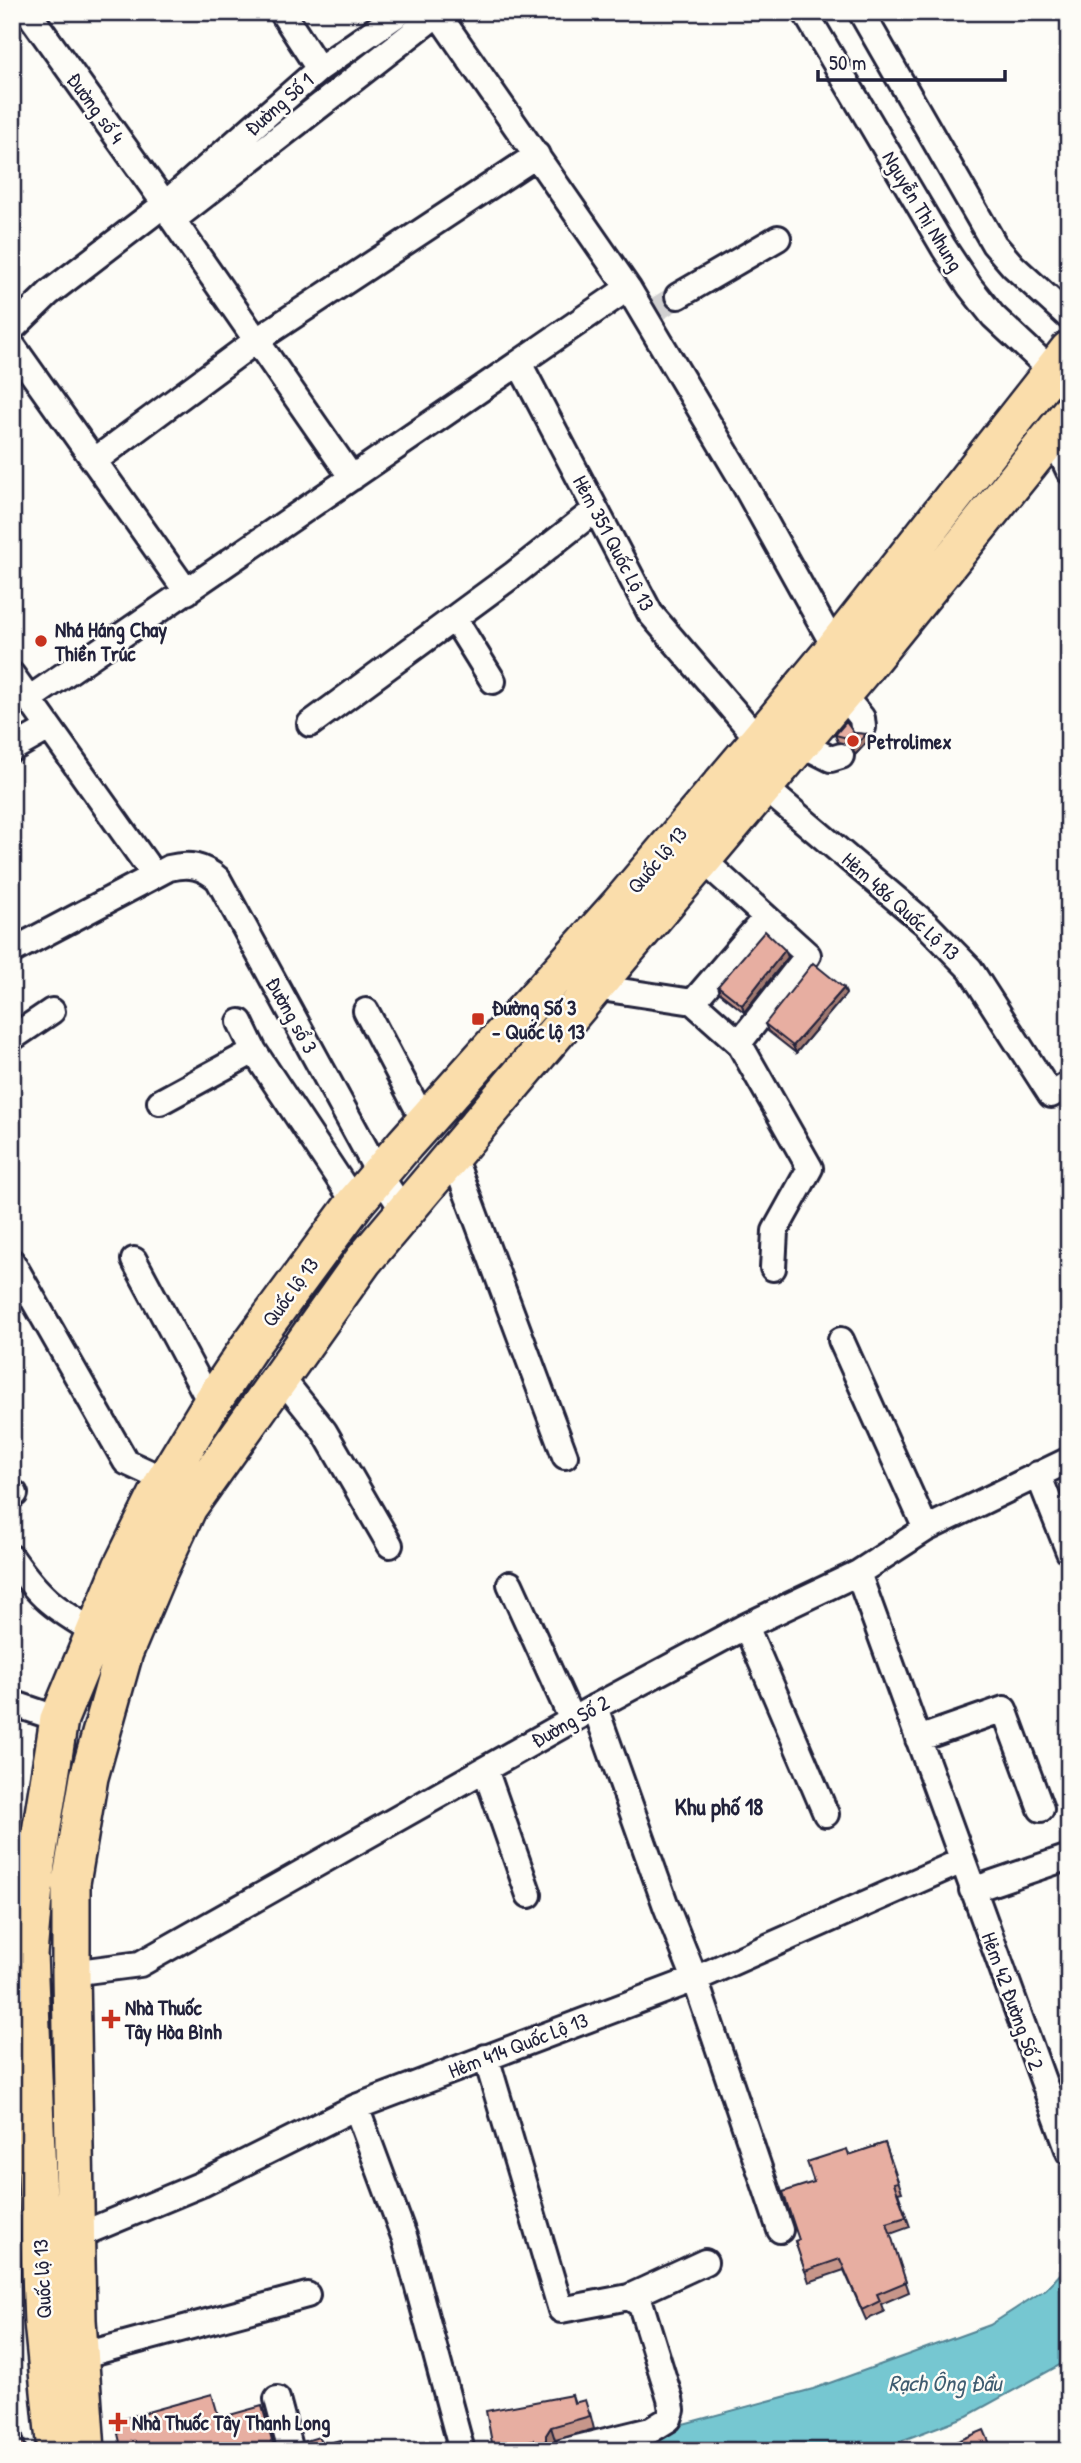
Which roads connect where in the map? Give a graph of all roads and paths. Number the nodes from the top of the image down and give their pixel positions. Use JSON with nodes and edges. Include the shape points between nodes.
{"nodes":[{"id":1,"x":28,"y":12,"type":"edge"},
{"id":2,"x":282,"y":12,"type":"edge"},
{"id":3,"x":401,"y":12,"type":"edge"},
{"id":4,"x":805,"y":12,"type":"edge"},
{"id":5,"x":861,"y":12,"type":"edge"},
{"id":6,"x":439,"y":13,"type":"edge"},
{"id":7,"x":319,"y":69,"type":"junction"},
{"id":8,"x":537,"y":155,"type":"junction"},
{"id":9,"x":165,"y":204,"type":"junction"},
{"id":10,"x":778,"y":238,"type":"dead end"},
{"id":11,"x":628,"y":288,"type":"junction"},
{"id":12,"x":678,"y":296,"type":"tunnel mouth"},
{"id":13,"x":1069,"y":317,"type":"edge"},
{"id":14,"x":12,"y":328,"type":"edge"},
{"id":15,"x":257,"y":340,"type":"junction"},
{"id":16,"x":12,"y":345,"type":"edge"},
{"id":17,"x":519,"y":363,"type":"junction"},
{"id":18,"x":1063,"y":370,"type":"edge"},
{"id":19,"x":1061,"y":425,"type":"edge"},
{"id":20,"x":94,"y":461,"type":"junction"},
{"id":21,"x":1069,"y":471,"type":"edge"},
{"id":22,"x":352,"y":478,"type":"junction"},
{"id":23,"x":595,"y":510,"type":"junction"},
{"id":24,"x":187,"y":592,"type":"junction"},
{"id":25,"x":454,"y":618,"type":"junction"},
{"id":26,"x":835,"y":648,"type":"junction"},
{"id":27,"x":12,"y":676,"type":"edge"},
{"id":28,"x":493,"y":681,"type":"dead end"},
{"id":29,"x":842,"y":694,"type":"junction"},
{"id":30,"x":29,"y":699,"type":"junction"},
{"id":31,"x":310,"y":724,"type":"dead end"},
{"id":32,"x":49,"y":727,"type":"junction"},
{"id":33,"x":863,"y":727,"type":"dead end"},
{"id":34,"x":759,"y":740,"type":"junction"},
{"id":35,"x":801,"y":744,"type":"junction"},
{"id":36,"x":12,"y":749,"type":"edge"},
{"id":37,"x":841,"y":756,"type":"dead end"},
{"id":38,"x":764,"y":787,"type":"junction"},
{"id":39,"x":702,"y":859,"type":"junction"},
{"id":40,"x":153,"y":875,"type":"junction"},
{"id":41,"x":766,"y":917,"type":"junction"},
{"id":42,"x":12,"y":951,"type":"edge"},
{"id":43,"x":594,"y":987,"type":"junction"},
{"id":44,"x":693,"y":1002,"type":"junction"},
{"id":45,"x":52,"y":1011,"type":"dead end"},
{"id":46,"x":366,"y":1011,"type":"dead end"},
{"id":47,"x":240,"y":1022,"type":"dead end"},
{"id":48,"x":12,"y":1038,"type":"edge"},
{"id":49,"x":739,"y":1043,"type":"junction"},
{"id":50,"x":254,"y":1051,"type":"junction"},
{"id":51,"x":1069,"y":1084,"type":"edge"},
{"id":52,"x":160,"y":1102,"type":"dead end"},
{"id":53,"x":425,"y":1123,"type":"junction"},
{"id":54,"x":453,"y":1156,"type":"junction"},
{"id":55,"x":379,"y":1174,"type":"junction"},
{"id":56,"x":355,"y":1203,"type":"junction"},
{"id":57,"x":403,"y":1210,"type":"junction"},
{"id":58,"x":134,"y":1260,"type":"dead end"},
{"id":59,"x":12,"y":1262,"type":"edge"},
{"id":60,"x":772,"y":1268,"type":"dead end"},
{"id":61,"x":841,"y":1340,"type":"dead end"},
{"id":62,"x":280,"y":1376,"type":"junction"},
{"id":63,"x":211,"y":1404,"type":"junction"},
{"id":64,"x":565,"y":1456,"type":"dead end"},
{"id":65,"x":1069,"y":1460,"type":"edge"},
{"id":66,"x":1038,"y":1474,"type":"junction"},
{"id":67,"x":165,"y":1480,"type":"junction"},
{"id":68,"x":926,"y":1529,"type":"junction"},
{"id":69,"x":390,"y":1545,"type":"dead end"},
{"id":70,"x":1069,"y":1552,"type":"edge"},
{"id":71,"x":12,"y":1558,"type":"edge"},
{"id":72,"x":858,"y":1573,"type":"junction"},
{"id":73,"x":510,"y":1584,"type":"dead end"},
{"id":74,"x":746,"y":1626,"type":"junction"},
{"id":75,"x":95,"y":1632,"type":"junction"},
{"id":76,"x":12,"y":1703,"type":"edge"},
{"id":77,"x":595,"y":1707,"type":"junction"},
{"id":78,"x":59,"y":1719,"type":"junction"},
{"id":79,"x":572,"y":1720,"type":"junction"},
{"id":80,"x":918,"y":1739,"type":"junction"},
{"id":81,"x":485,"y":1769,"type":"junction"},
{"id":82,"x":1041,"y":1809,"type":"dead end"},
{"id":83,"x":826,"y":1814,"type":"dead end"},
{"id":84,"x":1069,"y":1857,"type":"edge"},
{"id":85,"x":962,"y":1861,"type":"junction"},
{"id":86,"x":972,"y":1890,"type":"junction"},
{"id":87,"x":529,"y":1895,"type":"dead end"},
{"id":88,"x":21,"y":1930,"type":"edge"},
{"id":89,"x":71,"y":1973,"type":"junction"},
{"id":90,"x":695,"y":1979,"type":"junction"},
{"id":91,"x":21,"y":2046,"type":"edge"},
{"id":92,"x":486,"y":2057,"type":"junction"},
{"id":93,"x":23,"y":2094,"type":"edge"},
{"id":94,"x":356,"y":2107,"type":"junction"},
{"id":95,"x":1069,"y":2152,"type":"edge"},
{"id":96,"x":779,"y":2230,"type":"dead end"},
{"id":97,"x":77,"y":2236,"type":"junction"},
{"id":98,"x":705,"y":2262,"type":"dead end"},
{"id":99,"x":307,"y":2295,"type":"dead end"},
{"id":100,"x":629,"y":2298,"type":"junction"},
{"id":101,"x":80,"y":2356,"type":"junction"},
{"id":102,"x":277,"y":2399,"type":"dead end"},
{"id":103,"x":56,"y":2451,"type":"edge"},
{"id":104,"x":86,"y":2451,"type":"edge"},
{"id":105,"x":292,"y":2451,"type":"edge"},
{"id":106,"x":463,"y":2451,"type":"edge"},
{"id":107,"x":565,"y":2451,"type":"edge"}],
"edges":[{"from":1,"to":9,"type":"street","name":"Đường số 4"},
{"from":2,"to":7,"type":"street"},
{"from":3,"to":7,"type":"street","name":"Đường Số 1"},
{"from":4,"to":18,"type":"street","name":"Nguyễn Thị Nhung","via":[[970,287],[993,316]]},
{"from":5,"to":13,"type":"street","via":[[995,244]]},
{"from":6,"to":8,"type":"street"},
{"from":6,"to":15,"type":"street","via":[[173,220]]},
{"from":7,"to":9,"type":"street","name":"Đường Số 1"},
{"from":8,"to":11,"type":"street"},
{"from":8,"to":15,"type":"street"},
{"from":9,"to":14,"type":"street","name":"Đường Số 1","via":[[49,293]]},
{"from":10,"to":12,"type":"street"},
{"from":11,"to":17,"type":"street"},
{"from":11,"to":26,"type":"street","via":[[650,313]]},
{"from":15,"to":20,"type":"street"},
{"from":15,"to":22,"type":"street"},
{"from":16,"to":20,"type":"street"},
{"from":17,"to":22,"type":"street"},
{"from":17,"to":23,"type":"street","name":"Hẻm 351 Quốc Lộ 13"},
{"from":18,"to":26,"type":"highway","name":"Quốc lộ 13"},
{"from":19,"to":21,"type":"street"},
{"from":19,"to":29,"type":"highway","name":"Quốc lộ 13"},
{"from":20,"to":24,"type":"street"},
{"from":22,"to":24,"type":"street"},
{"from":23,"to":25,"type":"street"},
{"from":23,"to":34,"type":"street","name":"Hẻm 351 Quốc Lộ 13","via":[[650,613]]},
{"from":24,"to":30,"type":"street"},
{"from":25,"to":28,"type":"street"},
{"from":25,"to":31,"type":"street"},
{"from":26,"to":34,"type":"highway","name":"Quốc lộ 13"},
{"from":27,"to":30,"type":"street"},
{"from":29,"to":33,"type":"street","via":[[862,718]]},
{"from":29,"to":35,"type":"highway","name":"Quốc lộ 13"},
{"from":30,"to":32,"type":"street"},
{"from":32,"to":36,"type":"street"},
{"from":32,"to":40,"type":"street"},
{"from":34,"to":53,"type":"highway","name":"Quốc lộ 13"},
{"from":35,"to":37,"type":"street","via":[[831,759]]},
{"from":35,"to":38,"type":"highway","name":"Quốc lộ 13"},
{"from":38,"to":39,"type":"highway","name":"Quốc lộ 13"},
{"from":38,"to":51,"type":"street","name":"Hẻm 486 Quốc Lộ 13","via":[[928,925],[970,969],[1051,1095]]},
{"from":39,"to":41,"type":"street"},
{"from":39,"to":43,"type":"highway","name":"Quốc lộ 13"},
{"from":40,"to":42,"type":"street","name":"Đường sổ 3"},
{"from":40,"to":55,"type":"street","name":"Đường sổ 3","via":[[182,865],[207,870],[218,879]]},
{"from":41,"to":44,"type":"street"},
{"from":41,"to":49,"type":"street","via":[[808,955]]},
{"from":43,"to":44,"type":"street"},
{"from":43,"to":54,"type":"highway","name":"Quốc lộ 13"},
{"from":44,"to":49,"type":"street"},
{"from":45,"to":48,"type":"street"},
{"from":46,"to":53,"type":"street"},
{"from":47,"to":50,"type":"street"},
{"from":49,"to":60,"type":"street","via":[[810,1168],[775,1231]]},
{"from":50,"to":52,"type":"street"},
{"from":50,"to":56,"type":"street"},
{"from":53,"to":55,"type":"highway","name":"Quốc lộ 13"},
{"from":54,"to":57,"type":"highway","name":"Quốc lộ 13"},
{"from":54,"to":64,"type":"street"},
{"from":55,"to":56,"type":"highway","name":"Quốc lộ 13"},
{"from":55,"to":57,"type":"street","name":"Đường sổ 3"},
{"from":56,"to":63,"type":"highway","name":"Quốc lộ 13"},
{"from":57,"to":62,"type":"highway","name":"Quốc lộ 13"},
{"from":58,"to":63,"type":"street"},
{"from":59,"to":67,"type":"street","via":[[126,1462]]},
{"from":61,"to":68,"type":"street"},
{"from":62,"to":69,"type":"street","via":[[324,1431]]},
{"from":62,"to":89,"type":"highway","name":"Quốc lộ 13","via":[[188,1507],[124,1652],[89,1777],[71,1883]]},
{"from":63,"to":67,"type":"highway","name":"Quốc lộ 13"},
{"from":65,"to":66,"type":"street","name":"Đường Số 2"},
{"from":66,"to":68,"type":"street","name":"Đường Số 2"},
{"from":66,"to":70,"type":"street"},
{"from":67,"to":75,"type":"highway","name":"Quốc lộ 13"},
{"from":68,"to":72,"type":"street","name":"Đường Số 2"},
{"from":71,"to":75,"type":"street","via":[[57,1610]]},
{"from":72,"to":74,"type":"street","name":"Đường Số 2"},
{"from":72,"to":80,"type":"street","name":"Hẻm 42 Đường Số 2"},
{"from":73,"to":79,"type":"street"},
{"from":74,"to":77,"type":"street","name":"Đường Số 2"},
{"from":74,"to":83,"type":"street"},
{"from":75,"to":78,"type":"highway","name":"Quốc lộ 13"},
{"from":76,"to":78,"type":"street"},
{"from":77,"to":79,"type":"street","name":"Đường Số 2"},
{"from":77,"to":90,"type":"street"},
{"from":78,"to":88,"type":"highway","name":"Quốc lộ 13"},
{"from":79,"to":81,"type":"street","name":"Đường Số 2"},
{"from":80,"to":82,"type":"street","via":[[1004,1709]]},
{"from":80,"to":85,"type":"street","name":"Hẻm 42 Đường Số 2"},
{"from":81,"to":87,"type":"street"},
{"from":81,"to":89,"type":"street","name":"Đường Số 2","via":[[140,1964]]},
{"from":84,"to":86,"type":"street"},
{"from":85,"to":86,"type":"street","name":"Hẻm 42 Đường Số 2"},
{"from":85,"to":90,"type":"street","name":"Hẻm 414 Quốc Lộ 13"},
{"from":86,"to":95,"type":"street","name":"Hẻm 42 Đường Số 2"},
{"from":88,"to":91,"type":"highway","name":"Quốc lộ 13","via":[[28,1954]]},
{"from":89,"to":97,"type":"highway","name":"Quốc lộ 13"},
{"from":90,"to":92,"type":"street","name":"Hẻm 414 Quốc Lộ 13"},
{"from":90,"to":96,"type":"street"},
{"from":91,"to":93,"type":"highway","name":"Quốc lộ 13"},
{"from":92,"to":94,"type":"street","name":"Hẻm 414 Quốc Lộ 13"},
{"from":92,"to":100,"type":"street","via":[[561,2310]]},
{"from":93,"to":103,"type":"highway","name":"Quốc lộ 13"},
{"from":94,"to":97,"type":"street","name":"Hẻm 414 Quốc Lộ 13","via":[[202,2184]]},
{"from":94,"to":106,"type":"street","via":[[405,2239]]},
{"from":97,"to":101,"type":"highway","name":"Quốc lộ 13"},
{"from":98,"to":100,"type":"street"},
{"from":99,"to":101,"type":"street"},
{"from":100,"to":107,"type":"street","via":[[641,2305],[670,2399],[669,2419],[651,2430]]},
{"from":101,"to":104,"type":"highway","name":"Quốc lộ 13"},
{"from":102,"to":105,"type":"street"}]}
